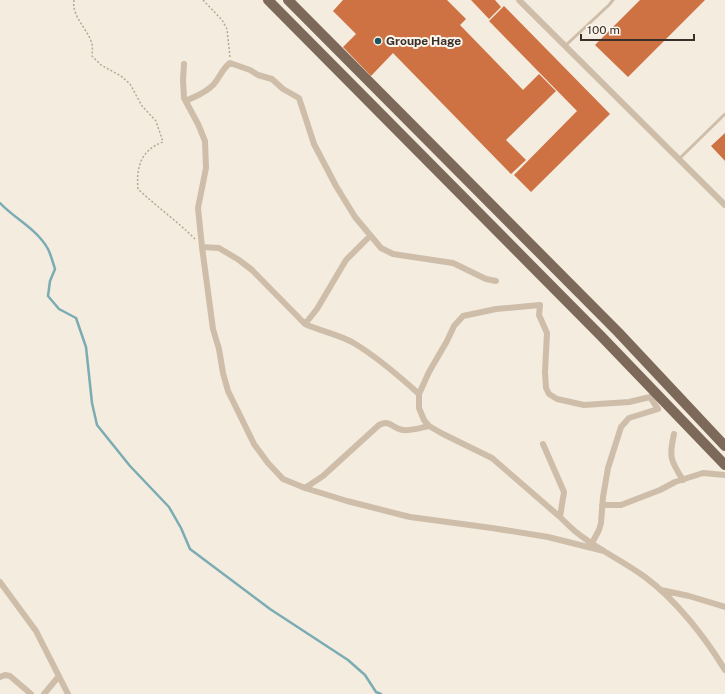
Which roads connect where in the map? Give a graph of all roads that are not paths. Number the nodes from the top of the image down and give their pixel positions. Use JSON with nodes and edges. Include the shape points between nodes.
{"nodes":[{"id":1,"x":268,"y":0,"type":"edge"},
{"id":2,"x":288,"y":0,"type":"edge"},
{"id":3,"x":519,"y":0,"type":"edge"},
{"id":4,"x":612,"y":0,"type":"edge"},
{"id":5,"x":564,"y":46,"type":"junction"},
{"id":6,"x":184,"y":64,"type":"dead end"},
{"id":7,"x":186,"y":101,"type":"junction"},
{"id":8,"x":725,"y":114,"type":"edge"},
{"id":9,"x":679,"y":159,"type":"junction"},
{"id":10,"x":725,"y":205,"type":"edge"},
{"id":11,"x":370,"y":236,"type":"junction"},
{"id":12,"x":202,"y":247,"type":"junction"},
{"id":13,"x":496,"y":281,"type":"dead end"},
{"id":14,"x":305,"y":324,"type":"junction"},
{"id":15,"x":418,"y":394,"type":"junction"},
{"id":16,"x":429,"y":426,"type":"junction"},
{"id":17,"x":674,"y":434,"type":"dead end"},
{"id":18,"x":543,"y":444,"type":"dead end"},
{"id":19,"x":725,"y":446,"type":"edge"},
{"id":20,"x":725,"y":465,"type":"edge"},
{"id":21,"x":725,"y":475,"type":"edge"},
{"id":22,"x":683,"y":480,"type":"junction"},
{"id":23,"x":305,"y":488,"type":"junction"},
{"id":24,"x":602,"y":505,"type":"junction"},
{"id":25,"x":560,"y":517,"type":"junction"},
{"id":26,"x":592,"y":543,"type":"junction"},
{"id":27,"x":604,"y":551,"type":"junction"},
{"id":28,"x":1,"y":585,"type":"edge"},
{"id":29,"x":661,"y":590,"type":"junction"},
{"id":30,"x":725,"y":608,"type":"edge"},
{"id":31,"x":725,"y":670,"type":"edge"},
{"id":32,"x":0,"y":676,"type":"edge"},
{"id":33,"x":59,"y":676,"type":"junction"},
{"id":34,"x":31,"y":694,"type":"edge"},
{"id":35,"x":44,"y":694,"type":"edge"},
{"id":36,"x":68,"y":694,"type":"edge"}],
"edges":[{"from":1,"to":20,"type":"main road"},
{"from":2,"to":19,"type":"main road","via":[[618,332]]},
{"from":3,"to":5,"type":"street"},
{"from":4,"to":5,"type":"lane"},
{"from":5,"to":9,"type":"street"},
{"from":6,"to":7,"type":"street"},
{"from":7,"to":11,"type":"street","via":[[206,92],[224,67],[230,63],[272,79],[299,98],[314,144],[336,186]]},
{"from":7,"to":12,"type":"street","via":[[204,141],[206,168],[198,208]]},
{"from":8,"to":9,"type":"lane"},
{"from":9,"to":10,"type":"street"},
{"from":11,"to":13,"type":"street","via":[[381,248],[393,254],[453,263],[486,280]]},
{"from":11,"to":14,"type":"street","via":[[346,260]]},
{"from":12,"to":14,"type":"street","via":[[219,248],[239,260]]},
{"from":12,"to":23,"type":"street","via":[[213,329],[228,391],[254,444],[268,464],[283,479]]},
{"from":14,"to":15,"type":"street","via":[[352,343],[377,359]]},
{"from":15,"to":16,"type":"street","via":[[419,408]]},
{"from":15,"to":24,"type":"street","via":[[454,326],[463,316],[496,309],[540,305],[539,315],[547,333],[546,388],[549,394],[557,399],[584,405],[629,402],[650,397],[658,409],[629,418],[621,427],[608,468]]},
{"from":16,"to":23,"type":"street","via":[[402,430],[388,423],[379,425],[323,476]]},
{"from":16,"to":25,"type":"street","via":[[492,458]]},
{"from":17,"to":22,"type":"street","via":[[671,459]]},
{"from":18,"to":25,"type":"street","via":[[564,492]]},
{"from":21,"to":22,"type":"street","via":[[703,473]]},
{"from":22,"to":24,"type":"street","via":[[621,505]]},
{"from":23,"to":27,"type":"street","via":[[410,516],[548,537]]},
{"from":24,"to":26,"type":"street","via":[[601,523]]},
{"from":25,"to":26,"type":"street"},
{"from":26,"to":27,"type":"street"},
{"from":27,"to":29,"type":"street"},
{"from":28,"to":33,"type":"street","via":[[36,631]]},
{"from":29,"to":30,"type":"street"},
{"from":29,"to":31,"type":"street","via":[[698,631]]},
{"from":32,"to":34,"type":"street","via":[[10,676]]},
{"from":33,"to":35,"type":"street"},
{"from":33,"to":36,"type":"street"}]}
